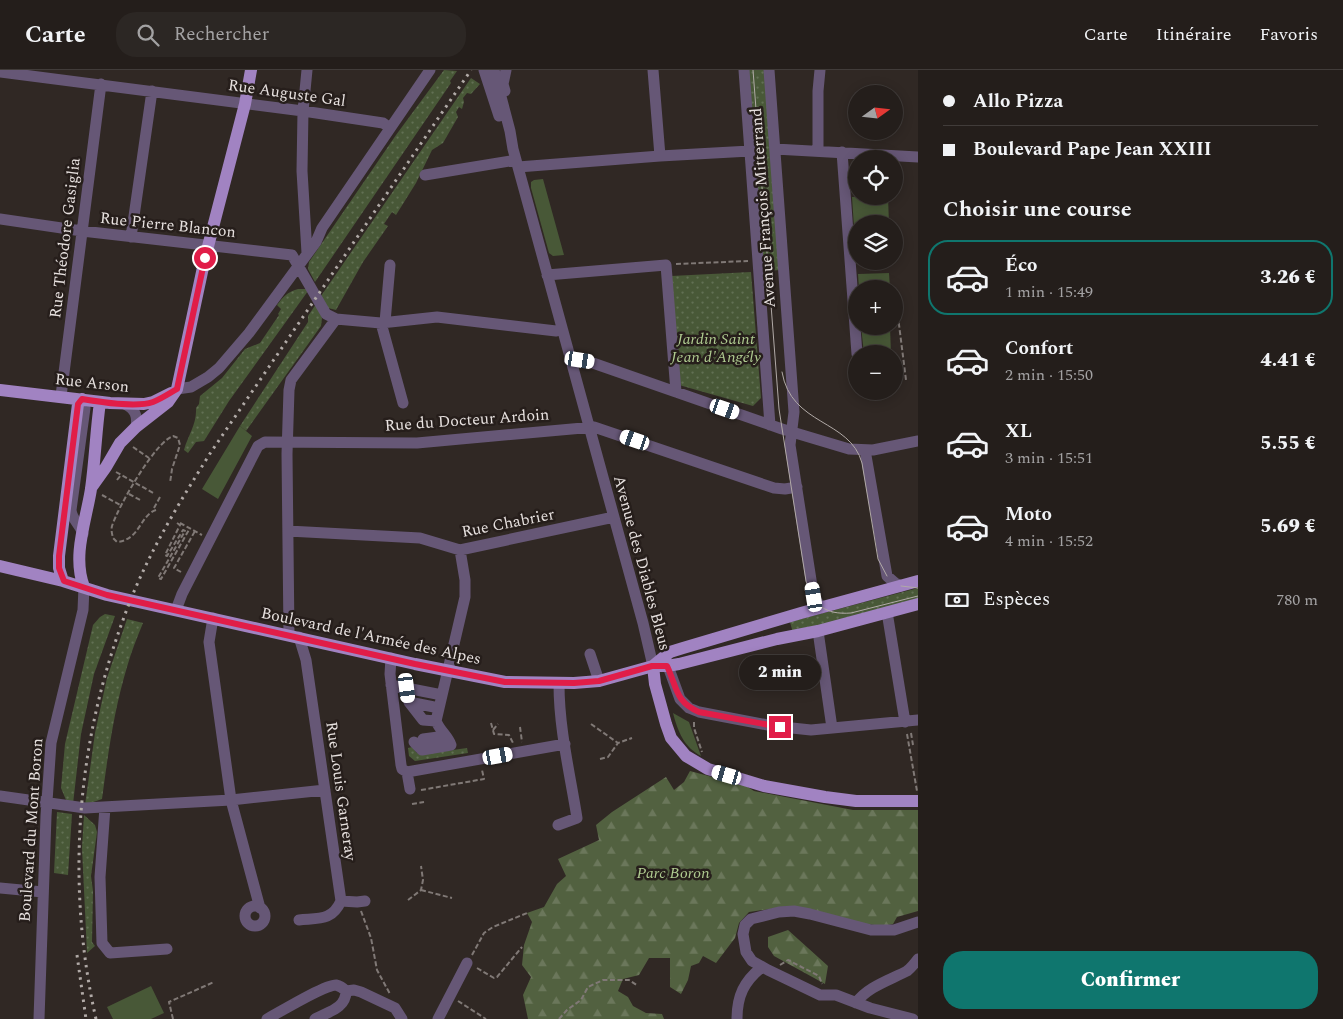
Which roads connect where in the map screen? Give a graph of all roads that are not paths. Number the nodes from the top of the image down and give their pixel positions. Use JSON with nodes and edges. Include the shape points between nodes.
{"nodes":[{"id":1,"x":251,"y":70,"type":"edge"},
{"id":2,"x":307,"y":70,"type":"edge"},
{"id":3,"x":430,"y":70,"type":"edge"},
{"id":4,"x":484,"y":70,"type":"edge"},
{"id":5,"x":494,"y":70,"type":"edge"},
{"id":6,"x":506,"y":70,"type":"edge"},
{"id":7,"x":653,"y":70,"type":"edge"},
{"id":8,"x":744,"y":70,"type":"edge"},
{"id":9,"x":768,"y":70,"type":"edge"},
{"id":10,"x":820,"y":70,"type":"edge"},
{"id":11,"x":0,"y":72,"type":"edge"},
{"id":12,"x":101,"y":84,"type":"junction"},
{"id":13,"x":152,"y":91,"type":"junction"},
{"id":14,"x":245,"y":104,"type":"junction"},
{"id":15,"x":303,"y":110,"type":"junction"},
{"id":16,"x":390,"y":128,"type":"junction"},
{"id":17,"x":775,"y":149,"type":"junction"},
{"id":18,"x":818,"y":150,"type":"junction"},
{"id":19,"x":750,"y":151,"type":"junction"},
{"id":20,"x":842,"y":152,"type":"junction"},
{"id":21,"x":660,"y":156,"type":"junction"},
{"id":22,"x":918,"y":157,"type":"edge"},
{"id":23,"x":516,"y":159,"type":"junction"},
{"id":24,"x":424,"y":175,"type":"dead end"},
{"id":25,"x":0,"y":219,"type":"edge"},
{"id":26,"x":305,"y":223,"type":"junction"},
{"id":27,"x":322,"y":228,"type":"junction"},
{"id":28,"x":82,"y":231,"type":"junction"},
{"id":29,"x":131,"y":237,"type":"junction"},
{"id":30,"x":208,"y":246,"type":"junction"},
{"id":31,"x":307,"y":253,"type":"junction"},
{"id":32,"x":390,"y":265,"type":"dead end"},
{"id":33,"x":297,"y":266,"type":"junction"},
{"id":34,"x":547,"y":275,"type":"junction"},
{"id":35,"x":336,"y":319,"type":"junction"},
{"id":36,"x":383,"y":322,"type":"junction"},
{"id":37,"x":562,"y":329,"type":"junction"},
{"id":38,"x":856,"y":345,"type":"edge"},
{"id":39,"x":570,"y":361,"type":"junction"},
{"id":40,"x":177,"y":389,"type":"junction"},
{"id":41,"x":0,"y":390,"type":"edge"},
{"id":42,"x":676,"y":392,"type":"junction"},
{"id":43,"x":62,"y":396,"type":"junction"},
{"id":44,"x":82,"y":399,"type":"junction"},
{"id":45,"x":100,"y":402,"type":"junction"},
{"id":46,"x":403,"y":403,"type":"dead end"},
{"id":47,"x":125,"y":404,"type":"junction"},
{"id":48,"x":770,"y":425,"type":"junction"},
{"id":49,"x":136,"y":427,"type":"junction"},
{"id":50,"x":589,"y":427,"type":"junction"},
{"id":51,"x":792,"y":432,"type":"junction"},
{"id":52,"x":288,"y":441,"type":"junction"},
{"id":53,"x":918,"y":441,"type":"edge"},
{"id":54,"x":865,"y":450,"type":"junction"},
{"id":55,"x":72,"y":482,"type":"junction"},
{"id":56,"x":797,"y":487,"type":"junction"},
{"id":57,"x":96,"y":491,"type":"junction"},
{"id":58,"x":614,"y":518,"type":"junction"},
{"id":59,"x":288,"y":531,"type":"junction"},
{"id":60,"x":83,"y":534,"type":"junction"},
{"id":61,"x":460,"y":550,"type":"junction"},
{"id":62,"x":0,"y":566,"type":"edge"},
{"id":63,"x":64,"y":581,"type":"junction"},
{"id":64,"x":918,"y":582,"type":"edge"},
{"id":65,"x":901,"y":586,"type":"junction"},
{"id":66,"x":84,"y":587,"type":"junction"},
{"id":67,"x":918,"y":604,"type":"edge"},
{"id":68,"x":822,"y":607,"type":"junction"},
{"id":69,"x":176,"y":610,"type":"junction"},
{"id":70,"x":887,"y":612,"type":"junction"},
{"id":71,"x":214,"y":618,"type":"junction"},
{"id":72,"x":772,"y":621,"type":"junction"},
{"id":73,"x":818,"y":631,"type":"junction"},
{"id":74,"x":294,"y":636,"type":"junction"},
{"id":75,"x":777,"y":639,"type":"junction"},
{"id":76,"x":590,"y":654,"type":"dead end"},
{"id":77,"x":391,"y":658,"type":"junction"},
{"id":78,"x":666,"y":661,"type":"junction"},
{"id":79,"x":652,"y":666,"type":"junction"},
{"id":80,"x":448,"y":670,"type":"junction"},
{"id":81,"x":599,"y":681,"type":"junction"},
{"id":82,"x":558,"y":684,"type":"junction"},
{"id":83,"x":391,"y":685,"type":"junction"},
{"id":84,"x":407,"y":688,"type":"junction"},
{"id":85,"x":442,"y":695,"type":"junction"},
{"id":86,"x":410,"y":708,"type":"junction"},
{"id":87,"x":439,"y":708,"type":"junction"},
{"id":88,"x":436,"y":720,"type":"junction"},
{"id":89,"x":918,"y":720,"type":"edge"},
{"id":90,"x":905,"y":722,"type":"junction"},
{"id":91,"x":832,"y":728,"type":"junction"},
{"id":92,"x":419,"y":741,"type":"dead end"},
{"id":93,"x":565,"y":744,"type":"junction"},
{"id":94,"x":407,"y":772,"type":"junction"},
{"id":95,"x":415,"y":789,"type":"road end"},
{"id":96,"x":324,"y":790,"type":"junction"},
{"id":97,"x":0,"y":796,"type":"edge"},
{"id":98,"x":231,"y":800,"type":"junction"},
{"id":99,"x":918,"y":801,"type":"edge"},
{"id":100,"x":46,"y":803,"type":"junction"},
{"id":101,"x":105,"y":807,"type":"junction"},
{"id":102,"x":558,"y":826,"type":"dead end"},
{"id":103,"x":0,"y":888,"type":"edge"},
{"id":104,"x":43,"y":892,"type":"junction"},
{"id":105,"x":341,"y":901,"type":"junction"},
{"id":106,"x":361,"y":902,"type":"road end"},
{"id":107,"x":244,"y":919,"type":"dead end"},
{"id":108,"x":299,"y":920,"type":"dead end"},
{"id":109,"x":918,"y":922,"type":"edge"},
{"id":110,"x":167,"y":949,"type":"dead end"},
{"id":111,"x":918,"y":959,"type":"edge"},
{"id":112,"x":467,"y":963,"type":"road end"},
{"id":113,"x":762,"y":967,"type":"junction"},
{"id":114,"x":346,"y":992,"type":"junction"},
{"id":115,"x":856,"y":1003,"type":"junction"},
{"id":116,"x":39,"y":1019,"type":"edge"},
{"id":117,"x":267,"y":1019,"type":"edge"},
{"id":118,"x":314,"y":1019,"type":"edge"},
{"id":119,"x":402,"y":1019,"type":"edge"},
{"id":120,"x":438,"y":1019,"type":"edge"},
{"id":121,"x":737,"y":1019,"type":"edge"},
{"id":122,"x":913,"y":1019,"type":"edge"}],
"edges":[{"from":1,"to":14,"type":"main road"},
{"from":2,"to":15,"type":"street"},
{"from":3,"to":16,"type":"street"},
{"from":4,"to":23,"type":"street","name":"Avenue des Diables Bleus"},
{"from":5,"to":23,"type":"street","name":"Avenue des Diables Bleus"},
{"from":6,"to":23,"type":"street","name":"Avenue des Diables Bleus","via":[[503,84],[514,130]]},
{"from":7,"to":21,"type":"street"},
{"from":8,"to":19,"type":"street","name":"Avenue François Mitterrand"},
{"from":9,"to":17,"type":"street","name":"Avenue François Mitterrand"},
{"from":10,"to":18,"type":"street"},
{"from":11,"to":12,"type":"street","name":"Rue Auguste Gal"},
{"from":12,"to":13,"type":"street","name":"Rue Auguste Gal"},
{"from":12,"to":28,"type":"street","name":"Rue Théodore Gasiglia"},
{"from":13,"to":14,"type":"street","name":"Rue Auguste Gal"},
{"from":13,"to":29,"type":"street"},
{"from":14,"to":15,"type":"street","name":"Rue Auguste Gal"},
{"from":14,"to":30,"type":"main road"},
{"from":15,"to":16,"type":"street","name":"Rue Auguste Gal","via":[[383,123]]},
{"from":15,"to":26,"type":"street"},
{"from":16,"to":27,"type":"street"},
{"from":17,"to":18,"type":"street"},
{"from":17,"to":51,"type":"street","name":"Avenue François Mitterrand","via":[[794,412]]},
{"from":18,"to":20,"type":"street"},
{"from":19,"to":21,"type":"street"},
{"from":19,"to":48,"type":"street","name":"Avenue François Mitterrand"},
{"from":20,"to":22,"type":"street"},
{"from":20,"to":38,"type":"street"},
{"from":21,"to":23,"type":"street"},
{"from":23,"to":24,"type":"street"},
{"from":23,"to":34,"type":"street","name":"Avenue des Diables Bleus"},
{"from":25,"to":28,"type":"street","name":"Rue Pierre Blancon"},
{"from":26,"to":27,"type":"street","via":[[313,230]]},
{"from":26,"to":31,"type":"street"},
{"from":27,"to":31,"type":"street"},
{"from":28,"to":29,"type":"street","name":"Rue Pierre Blancon"},
{"from":28,"to":43,"type":"street","name":"Rue Théodore Gasiglia"},
{"from":29,"to":30,"type":"street","name":"Rue Pierre Blancon"},
{"from":30,"to":33,"type":"street","name":"Rue Pierre Blancon","via":[[292,255]]},
{"from":30,"to":40,"type":"main road"},
{"from":31,"to":33,"type":"street"},
{"from":32,"to":36,"type":"street"},
{"from":33,"to":35,"type":"street","via":[[326,314]]},
{"from":33,"to":40,"type":"street","via":[[249,333],[219,368],[191,387]]},
{"from":34,"to":37,"type":"street","name":"Avenue des Diables Bleus"},
{"from":34,"to":42,"type":"street","via":[[666,264]]},
{"from":35,"to":36,"type":"street"},
{"from":35,"to":52,"type":"street","name":"Rue Louis Garneray","via":[[291,380],[288,390]]},
{"from":36,"to":37,"type":"street","via":[[437,317],[556,331]]},
{"from":36,"to":46,"type":"street"},
{"from":37,"to":39,"type":"street","name":"Avenue des Diables Bleus"},
{"from":39,"to":42,"type":"street","via":[[590,362]]},
{"from":39,"to":50,"type":"street","name":"Avenue des Diables Bleus"},
{"from":40,"to":47,"type":"main road","name":"Rue Arson","via":[[153,402]]},
{"from":40,"to":49,"type":"main road","via":[[168,402]]},
{"from":41,"to":43,"type":"main road","name":"Rue Arson"},
{"from":42,"to":48,"type":"street"},
{"from":43,"to":44,"type":"main road","name":"Rue Arson"},
{"from":44,"to":45,"type":"main road","name":"Rue Arson"},
{"from":44,"to":55,"type":"main road","via":[[78,404]]},
{"from":45,"to":47,"type":"main road","name":"Rue Arson"},
{"from":45,"to":57,"type":"main road"},
{"from":47,"to":49,"type":"street","via":[[136,415]]},
{"from":48,"to":51,"type":"street"},
{"from":49,"to":57,"type":"main road","via":[[120,444]]},
{"from":50,"to":52,"type":"street","name":"Rue du Docteur Ardoin","via":[[417,443]]},
{"from":50,"to":56,"type":"street","name":"Rue du Docteur Ardoin","via":[[774,488]]},
{"from":50,"to":58,"type":"street","name":"Avenue des Diables Bleus"},
{"from":51,"to":54,"type":"street","via":[[849,449]]},
{"from":51,"to":56,"type":"street","name":"Avenue François Mitterrand","via":[[790,445]]},
{"from":52,"to":59,"type":"street","name":"Rue Louis Garneray"},
{"from":52,"to":69,"type":"street","name":"Rue du Docteur Ardoin","via":[[264,442],[258,446]]},
{"from":53,"to":54,"type":"street"},
{"from":54,"to":65,"type":"street","via":[[886,576]]},
{"from":55,"to":57,"type":"main road","via":[[85,481]]},
{"from":55,"to":60,"type":"street","via":[[72,516]]},
{"from":55,"to":63,"type":"main road","via":[[59,556]]},
{"from":56,"to":68,"type":"street","name":"Avenue François Mitterrand","via":[[814,597]]},
{"from":57,"to":60,"type":"main road"},
{"from":58,"to":61,"type":"street","name":"Rue Chabrier"},
{"from":58,"to":79,"type":"street","name":"Avenue des Diables Bleus"},
{"from":59,"to":61,"type":"street","name":"Rue Chabrier","via":[[420,538]]},
{"from":59,"to":74,"type":"street","name":"Rue Louis Garneray"},
{"from":60,"to":66,"type":"main road","via":[[79,557]]},
{"from":61,"to":80,"type":"street","via":[[465,597]]},
{"from":62,"to":63,"type":"main road","name":"Boulevard de l'Armée des Alpes"},
{"from":63,"to":66,"type":"main road","name":"Boulevard de l'Armée des Alpes"},
{"from":64,"to":65,"type":"main road"},
{"from":65,"to":68,"type":"main road"},
{"from":66,"to":69,"type":"main road","name":"Boulevard de l'Armée des Alpes"},
{"from":66,"to":100,"type":"street","name":"Boulevard du Mont Boron","via":[[84,610],[51,743]]},
{"from":67,"to":70,"type":"main road"},
{"from":68,"to":72,"type":"main road"},
{"from":69,"to":71,"type":"main road","name":"Boulevard de l'Armée des Alpes"},
{"from":70,"to":73,"type":"main road"},
{"from":70,"to":90,"type":"street"},
{"from":71,"to":74,"type":"main road","name":"Boulevard de l'Armée des Alpes"},
{"from":71,"to":98,"type":"street","via":[[210,642]]},
{"from":72,"to":75,"type":"street"},
{"from":72,"to":78,"type":"main road","via":[[683,648]]},
{"from":73,"to":75,"type":"main road"},
{"from":73,"to":91,"type":"street"},
{"from":74,"to":77,"type":"main road","name":"Boulevard de l'Armée des Alpes"},
{"from":74,"to":96,"type":"street","name":"Rue Louis Garneray","via":[[306,660]]},
{"from":75,"to":78,"type":"main road"},
{"from":76,"to":81,"type":"street"},
{"from":77,"to":80,"type":"main road","name":"Boulevard de l'Armée des Alpes"},
{"from":77,"to":83,"type":"street"},
{"from":78,"to":79,"type":"main road"},
{"from":78,"to":91,"type":"street","via":[[680,699],[688,708],[773,726],[811,730]]},
{"from":79,"to":81,"type":"main road","name":"Boulevard de l'Armée des Alpes"},
{"from":79,"to":99,"type":"main road","via":[[671,738],[686,756],[708,769],[764,786],[825,797],[856,801]]},
{"from":80,"to":82,"type":"main road","name":"Boulevard de l'Armée des Alpes","via":[[505,682]]},
{"from":80,"to":85,"type":"street"},
{"from":81,"to":82,"type":"main road","name":"Boulevard de l'Armée des Alpes"},
{"from":82,"to":93,"type":"street"},
{"from":83,"to":84,"type":"street"},
{"from":83,"to":94,"type":"street","via":[[401,765]]},
{"from":84,"to":85,"type":"street"},
{"from":84,"to":86,"type":"street"},
{"from":85,"to":87,"type":"street"},
{"from":86,"to":87,"type":"street"},
{"from":86,"to":88,"type":"street","via":[[423,720]]},
{"from":87,"to":88,"type":"street"},
{"from":88,"to":92,"type":"street","via":[[439,730],[451,742],[450,746],[422,750]]},
{"from":89,"to":90,"type":"street"},
{"from":90,"to":91,"type":"street"},
{"from":93,"to":94,"type":"street"},
{"from":93,"to":102,"type":"street","via":[[577,818]]},
{"from":94,"to":95,"type":"street"},
{"from":96,"to":98,"type":"street"},
{"from":96,"to":105,"type":"street","name":"Rue Louis Garneray"},
{"from":97,"to":100,"type":"street"},
{"from":98,"to":101,"type":"street"},
{"from":98,"to":107,"type":"street","via":[[260,908],[250,908]]},
{"from":100,"to":101,"type":"street"},
{"from":100,"to":104,"type":"street","name":"Boulevard du Mont Boron"},
{"from":101,"to":110,"type":"street","via":[[100,877],[102,943],[110,953]]},
{"from":103,"to":104,"type":"street"},
{"from":104,"to":116,"type":"street","name":"Boulevard du Mont Boron"},
{"from":105,"to":106,"type":"street"},
{"from":105,"to":108,"type":"street","via":[[325,918]]},
{"from":109,"to":113,"type":"street","via":[[883,931],[794,911],[762,915],[751,919],[743,934],[746,952]]},
{"from":111,"to":115,"type":"street","via":[[908,970],[864,994]]},
{"from":112,"to":120,"type":"street"},
{"from":113,"to":115,"type":"street","via":[[820,995]]},
{"from":113,"to":121,"type":"street","via":[[744,986]]},
{"from":114,"to":117,"type":"street","via":[[338,985],[332,986]]},
{"from":114,"to":118,"type":"street","via":[[344,1003]]},
{"from":114,"to":119,"type":"street","via":[[362,992],[395,1008]]},
{"from":115,"to":122,"type":"street"}]}
